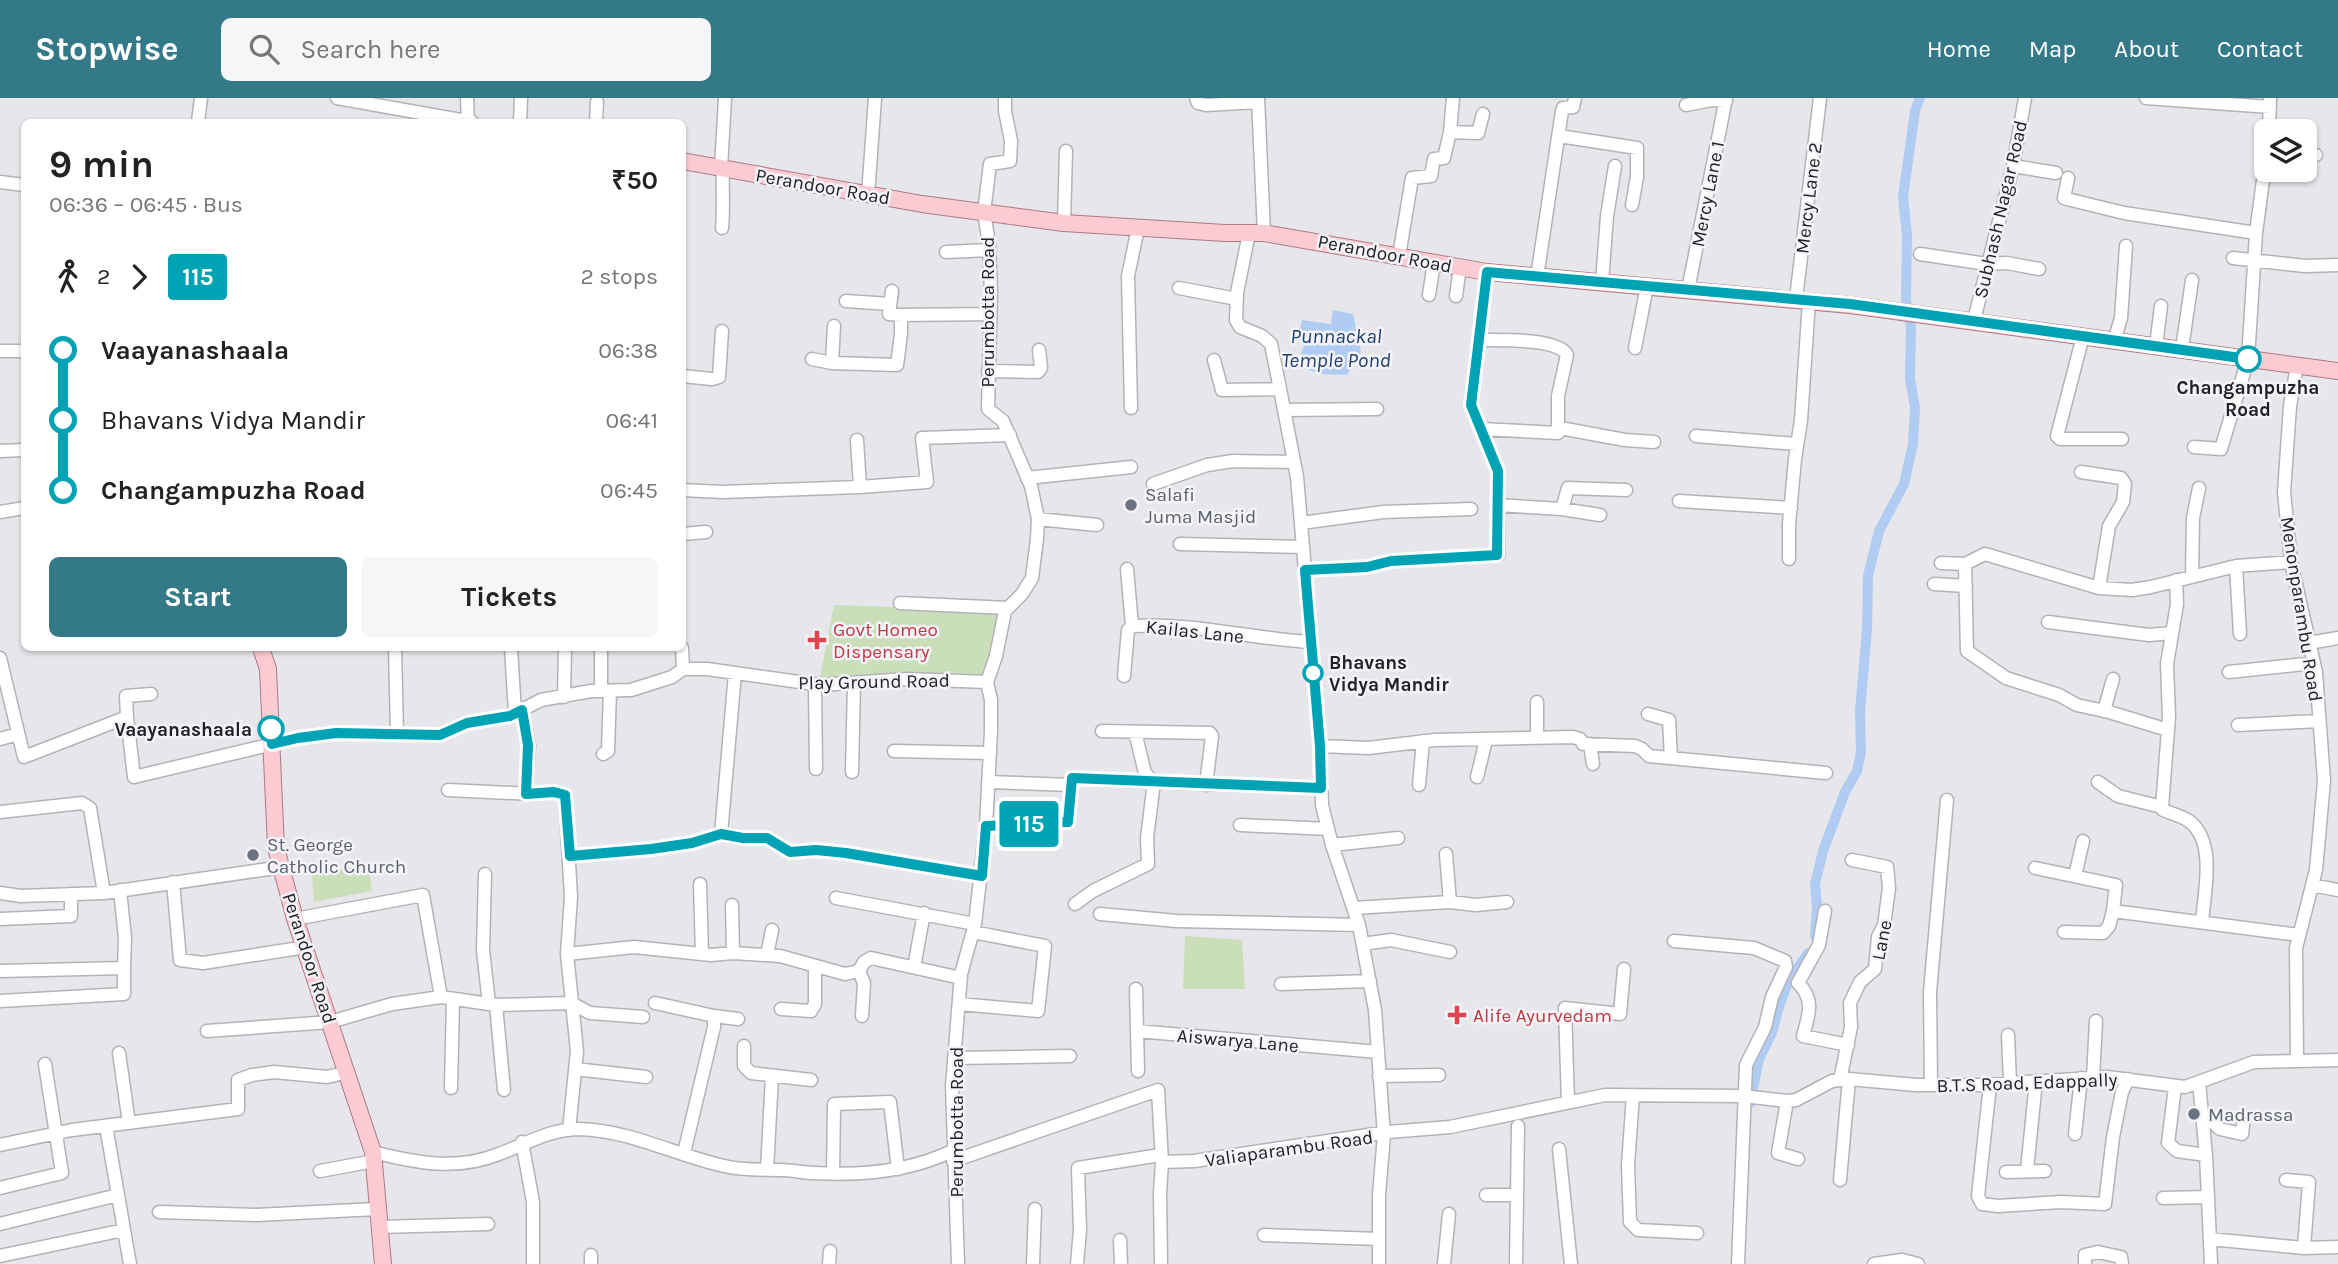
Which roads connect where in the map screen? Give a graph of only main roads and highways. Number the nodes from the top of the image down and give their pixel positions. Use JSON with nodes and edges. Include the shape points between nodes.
{"nodes":[{"id":1,"x":686,"y":162,"type":"edge"},
{"id":2,"x":2338,"y":371,"type":"edge"},
{"id":3,"x":262,"y":651,"type":"edge"},
{"id":4,"x":383,"y":1264,"type":"edge"}],
"edges":[{"from":1,"to":2,"type":"main road","name":"Perandoor Road","via":[[868,195],[1064,223],[1256,233],[1487,272],[1850,304]]},
{"from":3,"to":4,"type":"main road","name":"Perandoor Road","via":[[268,669],[276,848],[374,1156]]}]}
